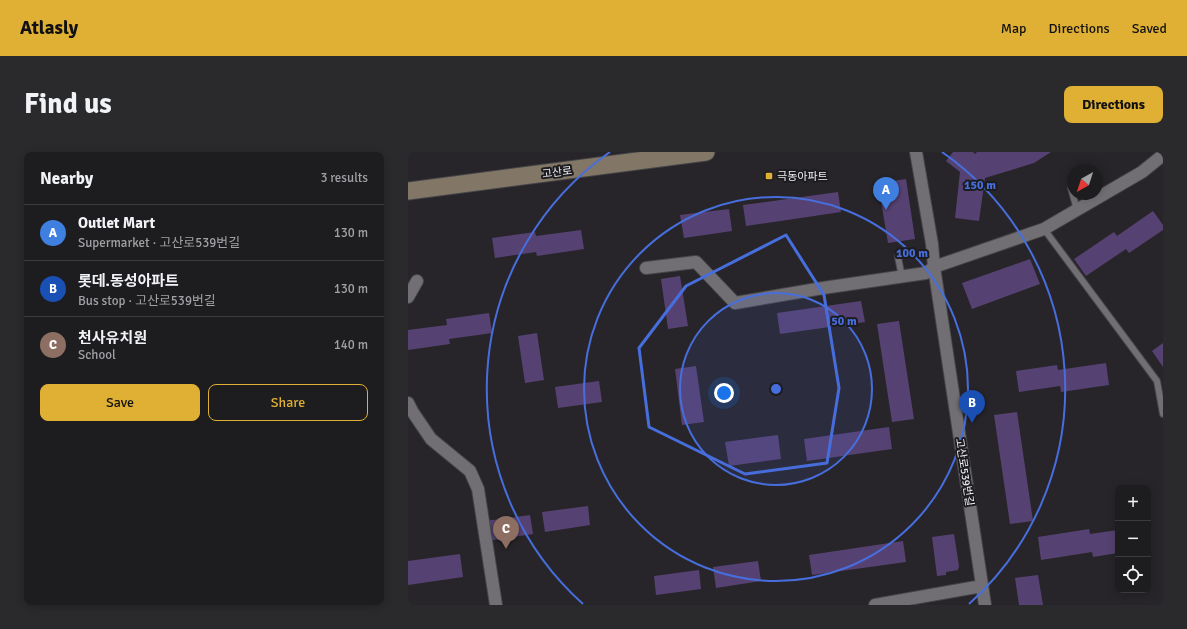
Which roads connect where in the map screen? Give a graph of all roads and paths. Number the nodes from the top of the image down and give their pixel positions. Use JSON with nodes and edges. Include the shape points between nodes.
{"nodes":[{"id":1,"x":706,"y":152,"type":"edge"},
{"id":2,"x":916,"y":152,"type":"edge"},
{"id":3,"x":1163,"y":155,"type":"edge"},
{"id":4,"x":408,"y":191,"type":"edge"},
{"id":5,"x":1074,"y":200,"type":"edge"},
{"id":6,"x":1077,"y":210,"type":"junction"},
{"id":7,"x":1044,"y":229,"type":"junction"},
{"id":8,"x":898,"y":257,"type":"dead end"},
{"id":9,"x":934,"y":267,"type":"junction"},
{"id":10,"x":646,"y":268,"type":"dead end"},
{"id":11,"x":902,"y":276,"type":"junction"},
{"id":12,"x":417,"y":281,"type":"dead end"},
{"id":13,"x":408,"y":297,"type":"edge"},
{"id":14,"x":408,"y":403,"type":"edge"},
{"id":15,"x":1163,"y":414,"type":"edge"},
{"id":16,"x":982,"y":586,"type":"junction"},
{"id":17,"x":496,"y":605,"type":"edge"},
{"id":18,"x":875,"y":605,"type":"edge"},
{"id":19,"x":985,"y":605,"type":"edge"}],
"edges":[{"from":1,"to":4,"type":"street","name":"고산로"},
{"from":2,"to":9,"type":"street","name":"고산로539번길"},
{"from":3,"to":6,"type":"street","via":[[1142,172]]},
{"from":5,"to":6,"type":"lane"},
{"from":6,"to":7,"type":"street"},
{"from":7,"to":9,"type":"street"},
{"from":7,"to":15,"type":"lane","via":[[1157,381]]},
{"from":8,"to":11,"type":"lane"},
{"from":9,"to":11,"type":"street","via":[[926,272]]},
{"from":9,"to":16,"type":"street","name":"고산로539번길"},
{"from":10,"to":11,"type":"street","via":[[696,262],[735,303]]},
{"from":12,"to":13,"type":"street"},
{"from":14,"to":17,"type":"street","via":[[431,439],[470,471],[478,489]]},
{"from":16,"to":18,"type":"street"},
{"from":16,"to":19,"type":"street","name":"고산로539번길"}]}
